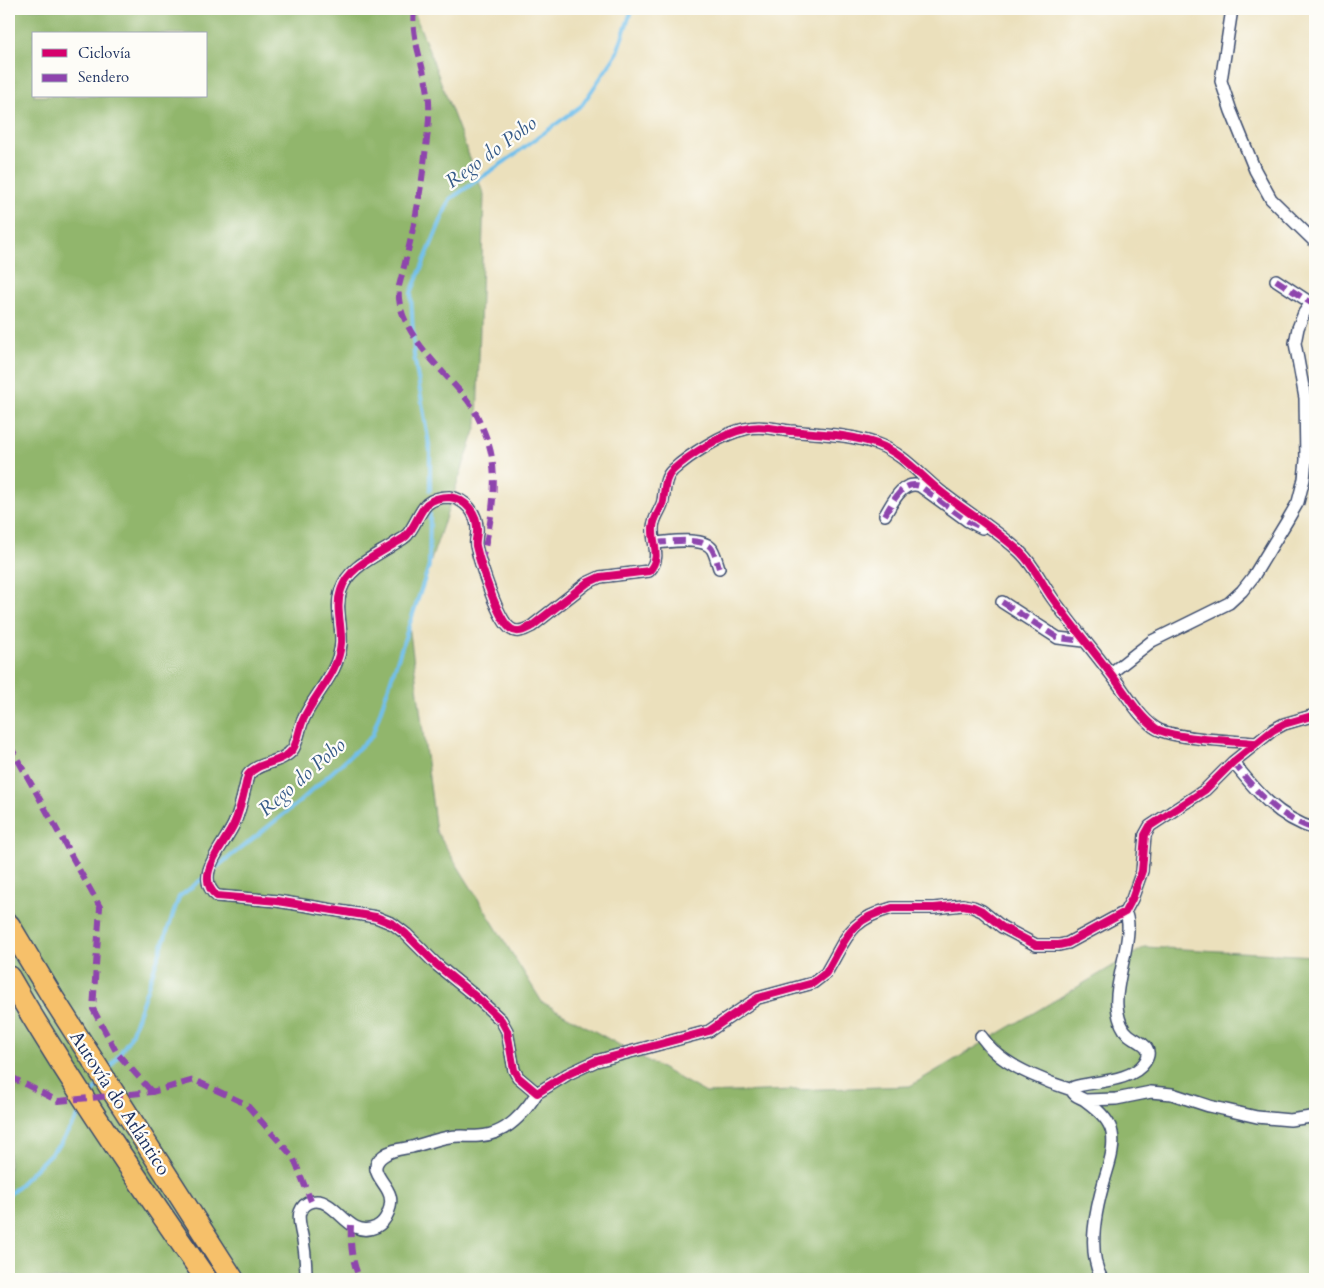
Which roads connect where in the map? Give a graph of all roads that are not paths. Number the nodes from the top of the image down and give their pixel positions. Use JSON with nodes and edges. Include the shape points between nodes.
{"nodes":[{"id":1,"x":1232,"y":9,"type":"edge"},
{"id":2,"x":1315,"y":242,"type":"edge"},
{"id":3,"x":1276,"y":280,"type":"dead end"},
{"id":4,"x":1313,"y":301,"type":"edge"},
{"id":5,"x":885,"y":515,"type":"dead end"},
{"id":6,"x":994,"y":531,"type":"junction"},
{"id":7,"x":655,"y":543,"type":"junction"},
{"id":8,"x":719,"y":568,"type":"dead end"},
{"id":9,"x":1002,"y":602,"type":"dead end"},
{"id":10,"x":1084,"y":641,"type":"junction"},
{"id":11,"x":1111,"y":673,"type":"junction"},
{"id":12,"x":1315,"y":715,"type":"edge"},
{"id":13,"x":1256,"y":743,"type":"junction"},
{"id":14,"x":1232,"y":762,"type":"junction"},
{"id":15,"x":1315,"y":829,"type":"edge"},
{"id":16,"x":1125,"y":912,"type":"junction"},
{"id":17,"x":9,"y":926,"type":"edge"},
{"id":18,"x":9,"y":977,"type":"edge"},
{"id":19,"x":981,"y":1036,"type":"dead end"},
{"id":20,"x":1072,"y":1090,"type":"junction"},
{"id":21,"x":537,"y":1093,"type":"junction"},
{"id":22,"x":1085,"y":1100,"type":"junction"},
{"id":23,"x":1315,"y":1115,"type":"edge"},
{"id":24,"x":206,"y":1279,"type":"edge"},
{"id":25,"x":233,"y":1279,"type":"edge"},
{"id":26,"x":306,"y":1279,"type":"edge"},
{"id":27,"x":1102,"y":1279,"type":"edge"}],
"edges":[{"from":1,"to":2,"type":"street","via":[[1221,81],[1231,111],[1255,170],[1271,199]]},
{"from":3,"to":4,"type":"street"},
{"from":4,"to":11,"type":"street","via":[[1298,328],[1295,343],[1305,398],[1306,460],[1304,479],[1294,508],[1242,591],[1229,602],[1152,641]]},
{"from":5,"to":6,"type":"street","via":[[909,484],[920,486],[968,522]]},
{"from":6,"to":7,"type":"street","via":[[912,465],[878,445],[825,433],[747,428],[706,446],[669,474],[654,522]]},
{"from":6,"to":10,"type":"street","via":[[1031,565]]},
{"from":7,"to":8,"type":"street","via":[[695,541],[706,544]]},
{"from":7,"to":21,"type":"street","via":[[656,561],[649,571],[600,577],[587,583],[532,626],[517,632],[506,624],[498,611],[476,544],[476,520],[472,511],[459,499],[435,499],[428,503],[406,536],[355,569],[346,579],[339,608],[341,642],[333,670],[302,720],[292,750],[252,769],[248,775],[235,823],[208,874],[210,891],[217,896],[277,901],[376,917],[393,924],[501,1020],[507,1031],[514,1070]]},
{"from":9,"to":10,"type":"street","via":[[1058,638]]},
{"from":10,"to":11,"type":"street"},
{"from":11,"to":13,"type":"street","via":[[1155,729],[1175,735]]},
{"from":12,"to":13,"type":"street","via":[[1284,724]]},
{"from":13,"to":14,"type":"street"},
{"from":14,"to":15,"type":"street","via":[[1272,806],[1293,821]]},
{"from":14,"to":16,"type":"street","via":[[1205,790],[1147,830],[1142,871]]},
{"from":16,"to":20,"type":"street","via":[[1127,936],[1116,1002],[1121,1026],[1147,1048],[1146,1061],[1134,1072],[1104,1082],[1083,1084]]},
{"from":16,"to":21,"type":"street","via":[[1068,943],[1044,946],[1016,936],[974,907],[892,908],[861,920],[820,980],[758,998],[709,1031],[596,1062]]},
{"from":17,"to":25,"type":"highway","name":"Autovía do Atlántico"},
{"from":18,"to":24,"type":"highway","name":"Autovía do Atlántico","via":[[35,1022]]},
{"from":19,"to":20,"type":"street","via":[[1009,1062]]},
{"from":20,"to":22,"type":"street"},
{"from":21,"to":26,"type":"street","via":[[518,1119],[499,1131],[480,1136],[450,1137],[385,1154],[378,1160],[376,1169],[389,1192],[390,1207],[383,1222],[376,1227],[351,1225],[328,1204],[319,1201],[310,1201],[303,1206],[299,1218],[306,1253]]},
{"from":22,"to":23,"type":"street","via":[[1116,1099],[1151,1092],[1172,1094],[1257,1117],[1290,1120]]},
{"from":22,"to":27,"type":"street","via":[[1109,1123],[1112,1132],[1112,1151],[1097,1205],[1095,1230],[1096,1269]]}]}
